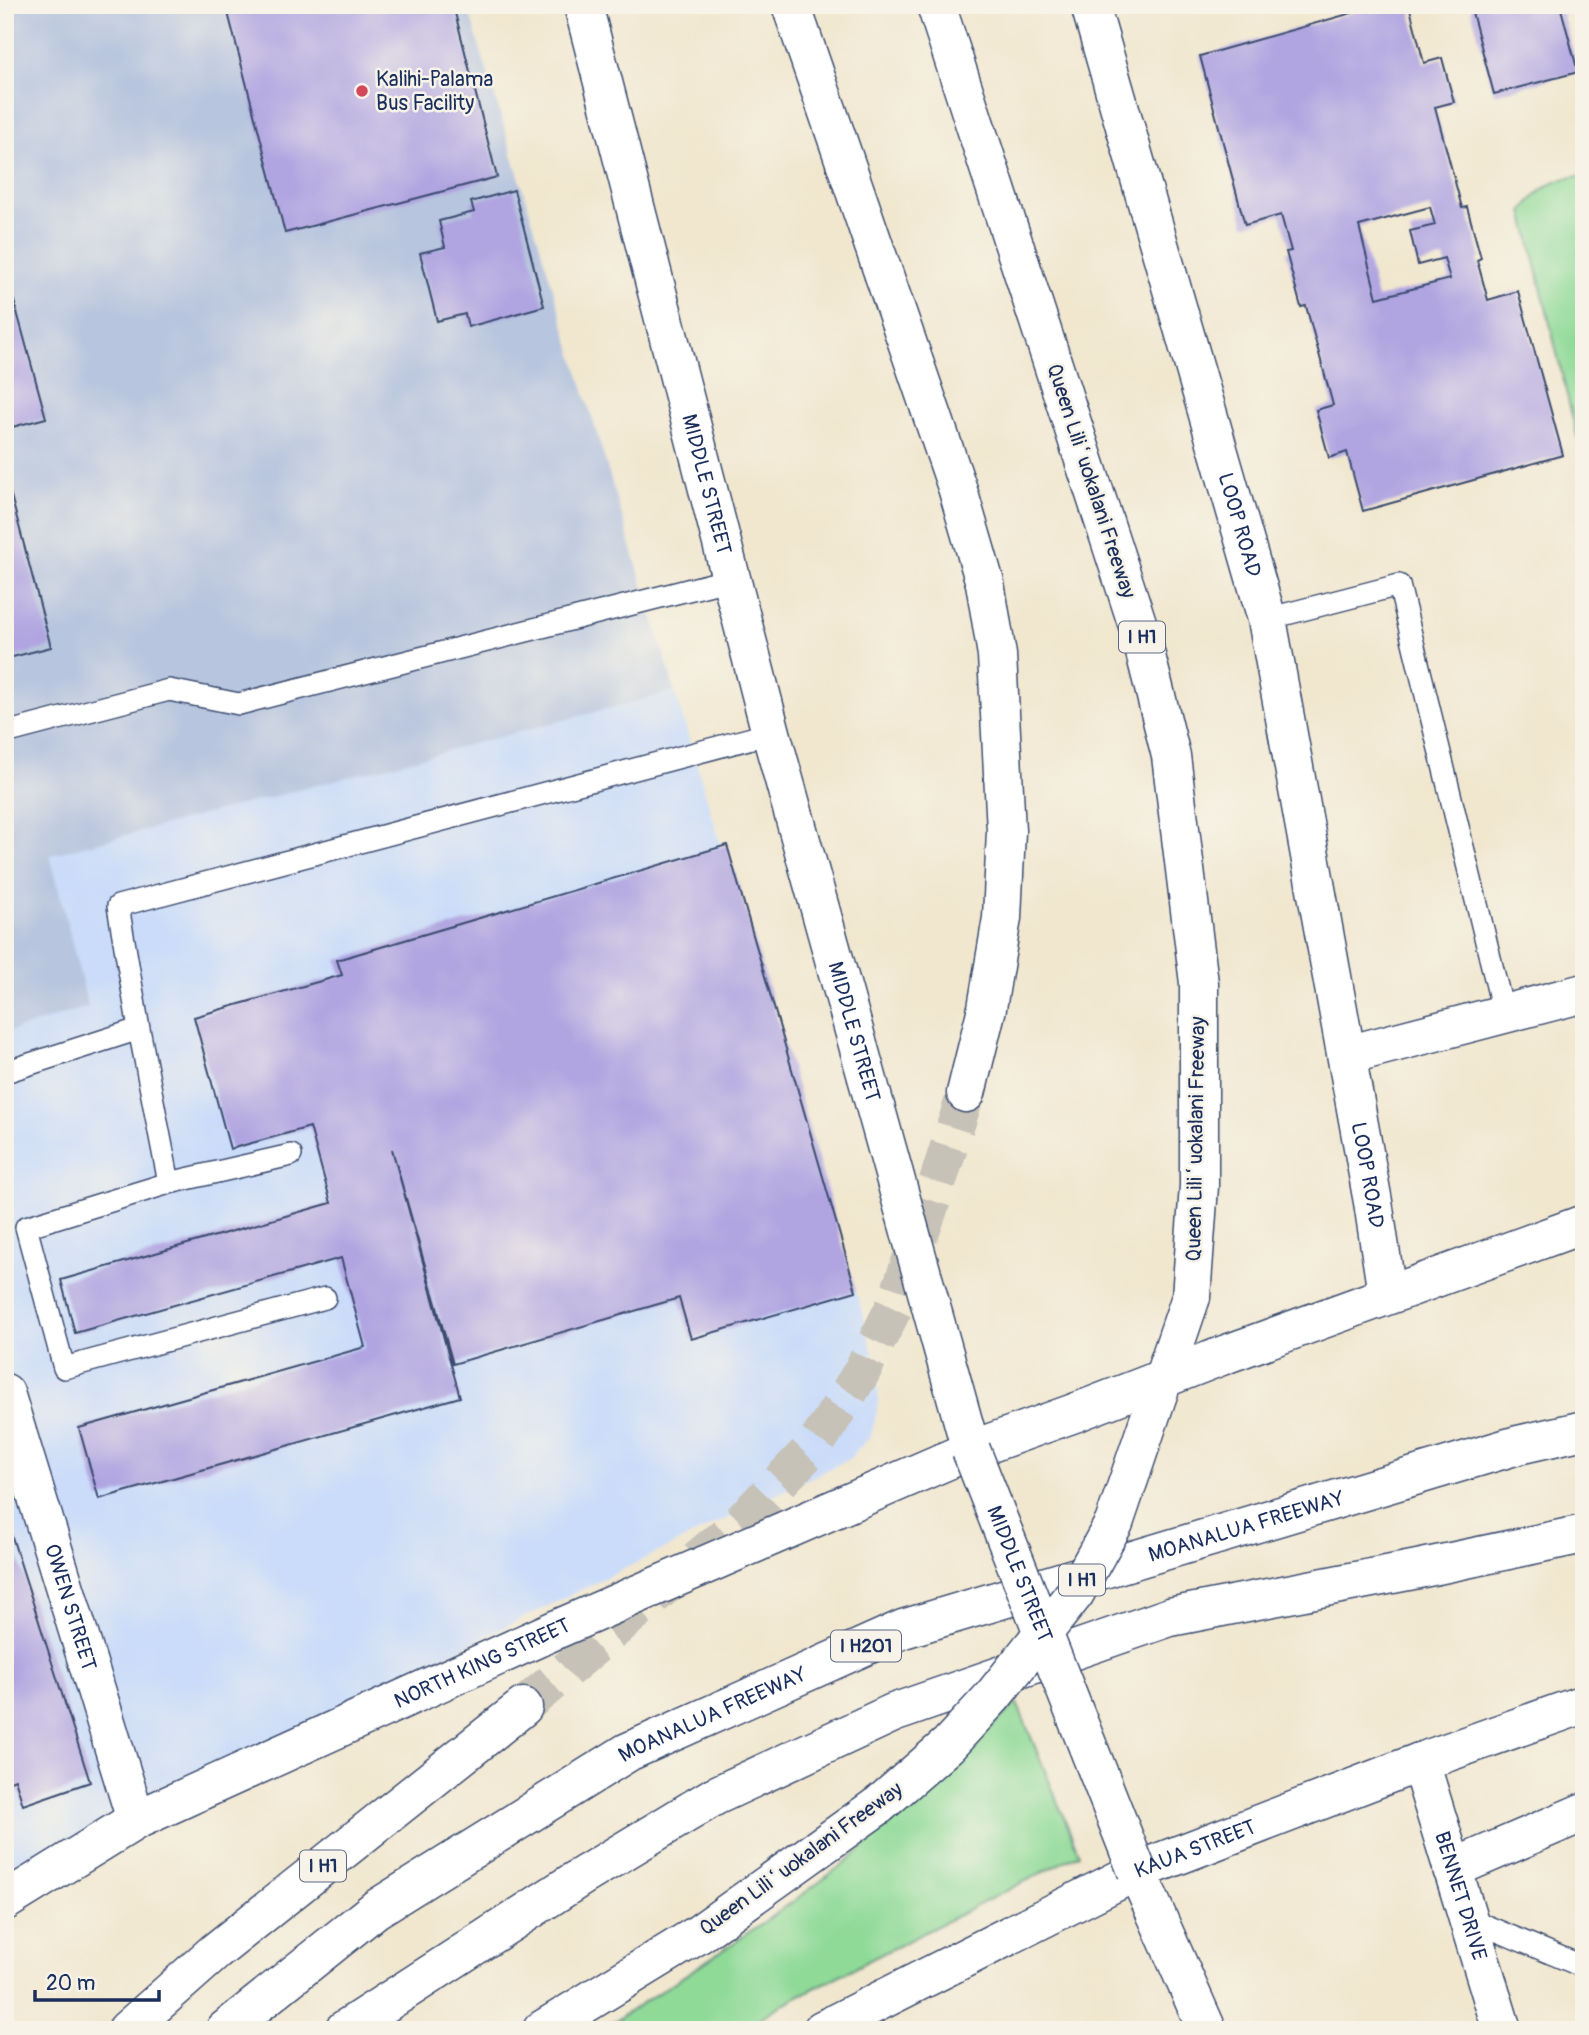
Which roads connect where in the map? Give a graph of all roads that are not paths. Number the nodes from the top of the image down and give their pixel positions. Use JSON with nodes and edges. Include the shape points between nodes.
{"nodes":[{"id":1,"x":583,"y":5,"type":"edge"},
{"id":2,"x":791,"y":5,"type":"edge"},
{"id":3,"x":936,"y":5,"type":"edge"},
{"id":4,"x":1090,"y":5,"type":"edge"},
{"id":5,"x":731,"y":579,"type":"junction"},
{"id":6,"x":1267,"y":619,"type":"junction"},
{"id":7,"x":5,"y":733,"type":"edge"},
{"id":8,"x":771,"y":733,"type":"junction"},
{"id":9,"x":1584,"y":993,"type":"edge"},
{"id":10,"x":1504,"y":1015,"type":"junction"},
{"id":11,"x":139,"y":1029,"type":"junction"},
{"id":12,"x":1347,"y":1055,"type":"junction"},
{"id":13,"x":5,"y":1072,"type":"edge"},
{"id":14,"x":966,"y":1093,"type":"tunnel mouth"},
{"id":15,"x":291,"y":1155,"type":"dead end"},
{"id":16,"x":169,"y":1183,"type":"junction"},
{"id":17,"x":1584,"y":1224,"type":"edge"},
{"id":18,"x":1387,"y":1294,"type":"junction"},
{"id":19,"x":325,"y":1298,"type":"dead end"},
{"id":20,"x":5,"y":1393,"type":"edge"},
{"id":21,"x":1584,"y":1430,"type":"edge"},
{"id":22,"x":971,"y":1450,"type":"junction"},
{"id":23,"x":1584,"y":1534,"type":"edge"},
{"id":24,"x":1584,"y":1704,"type":"edge"},
{"id":25,"x":523,"y":1707,"type":"tunnel mouth"},
{"id":26,"x":1420,"y":1762,"type":"junction"},
{"id":27,"x":1584,"y":1812,"type":"edge"},
{"id":28,"x":136,"y":1820,"type":"junction"},
{"id":29,"x":1452,"y":1869,"type":"junction"},
{"id":30,"x":1138,"y":1871,"type":"junction"},
{"id":31,"x":5,"y":1900,"type":"edge"},
{"id":32,"x":1467,"y":1918,"type":"junction"},
{"id":33,"x":1584,"y":1967,"type":"edge"},
{"id":34,"x":127,"y":2030,"type":"edge"},
{"id":35,"x":225,"y":2030,"type":"edge"},
{"id":36,"x":344,"y":2030,"type":"edge"},
{"id":37,"x":542,"y":2030,"type":"edge"},
{"id":38,"x":822,"y":2030,"type":"edge"},
{"id":39,"x":1208,"y":2030,"type":"edge"},
{"id":40,"x":1502,"y":2030,"type":"edge"}],
"edges":[{"from":1,"to":5,"type":"main road","name":"MIDDLE STREET"},
{"from":2,"to":14,"type":"main road","via":[[957,486],[985,583],[995,643],[1006,831],[1002,918]]},
{"from":3,"to":37,"type":"main road","name":"Queen Liliʻuokalani Freeway","number":"I H1","bridge":true,"via":[[1140,632],[1171,756],[1199,983],[1199,1186],[1191,1297],[1114,1523],[1075,1593],[993,1696],[948,1745],[879,1805],[699,1934]]},
{"from":4,"to":6,"type":"main road","name":"LOOP ROAD"},
{"from":5,"to":7,"type":"lane","via":[[239,704],[169,690]]},
{"from":5,"to":8,"type":"main road","name":"MIDDLE STREET"},
{"from":6,"to":10,"type":"lane","via":[[1399,585]]},
{"from":6,"to":12,"type":"main road","name":"LOOP ROAD"},
{"from":8,"to":11,"type":"lane","via":[[118,905]]},
{"from":8,"to":22,"type":"main road","name":"MIDDLE STREET"},
{"from":9,"to":10,"type":"main road"},
{"from":10,"to":12,"type":"main road"},
{"from":11,"to":13,"type":"lane"},
{"from":11,"to":16,"type":"lane"},
{"from":12,"to":18,"type":"main road","name":"LOOP ROAD"},
{"from":15,"to":16,"type":"lane"},
{"from":16,"to":19,"type":"lane","via":[[26,1227],[64,1368]]},
{"from":17,"to":18,"type":"main road","name":"NORTH KING STREET"},
{"from":18,"to":22,"type":"main road","name":"NORTH KING STREET","bridge":true},
{"from":20,"to":28,"type":"main road","name":"OWEN STREET"},
{"from":21,"to":35,"type":"main road","name":"MOANALUA FREEWAY","number":"I H201","via":[[1505,1449],[878,1640],[628,1752],[376,1909]]},
{"from":22,"to":28,"type":"main road","name":"NORTH KING STREET","via":[[555,1630]]},
{"from":22,"to":30,"type":"main road","name":"MIDDLE STREET","bridge":true},
{"from":23,"to":36,"type":"main road","via":[[1170,1617],[893,1713],[715,1796]]},
{"from":24,"to":26,"type":"main road","name":"KAUA STREET"},
{"from":25,"to":34,"type":"main road","number":"I H1","via":[[215,1952]]},
{"from":26,"to":29,"type":"main road","name":"BENNET DRIVE"},
{"from":26,"to":30,"type":"main road","name":"KAUA STREET"},
{"from":27,"to":29,"type":"main road"},
{"from":28,"to":31,"type":"main road","name":"NORTH KING STREET"},
{"from":29,"to":32,"type":"main road","name":"BENNET DRIVE"},
{"from":30,"to":38,"type":"main road","name":"KAUA STREET"},
{"from":30,"to":39,"type":"main road","name":"MIDDLE STREET"},
{"from":32,"to":33,"type":"lane"},
{"from":32,"to":40,"type":"main road","name":"BENNET DRIVE"}]}
